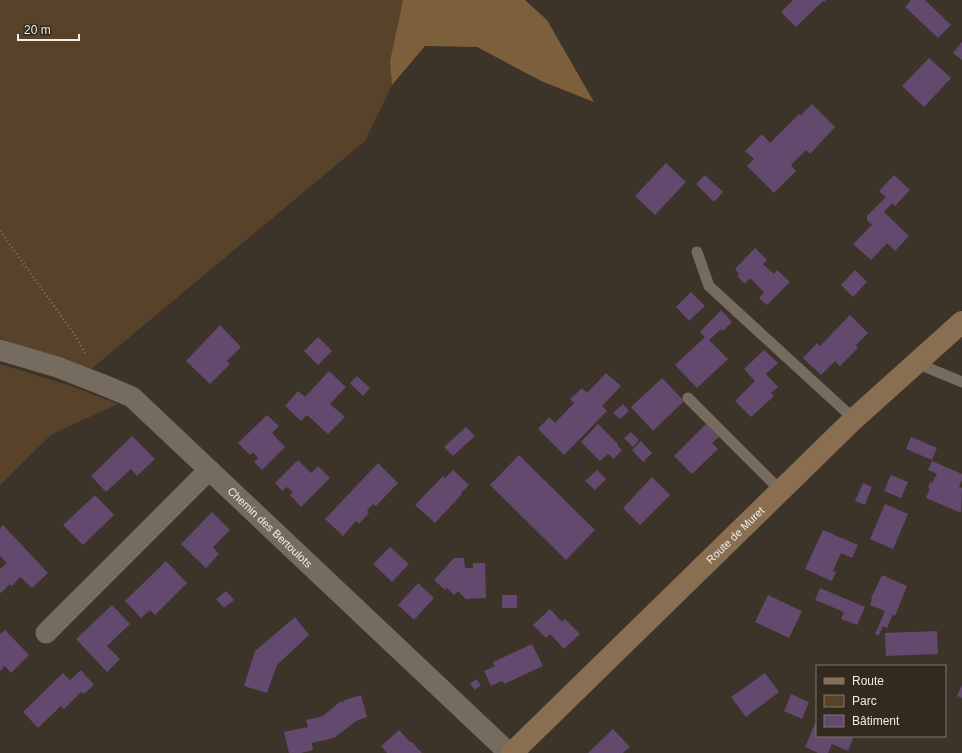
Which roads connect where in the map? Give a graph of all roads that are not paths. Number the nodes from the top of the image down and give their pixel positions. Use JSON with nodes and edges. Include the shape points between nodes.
{"nodes":[{"id":1,"x":697,"y":252,"type":"dead end"},
{"id":2,"x":962,"y":322,"type":"edge"},
{"id":3,"x":0,"y":350,"type":"edge"},
{"id":4,"x":916,"y":362,"type":"junction"},
{"id":5,"x":962,"y":382,"type":"edge"},
{"id":6,"x":688,"y":398,"type":"dead end"},
{"id":7,"x":854,"y":419,"type":"junction"},
{"id":8,"x":209,"y":470,"type":"junction"},
{"id":9,"x":780,"y":490,"type":"junction"},
{"id":10,"x":46,"y":633,"type":"dead end"},
{"id":11,"x":509,"y":753,"type":"edge"},
{"id":12,"x":512,"y":753,"type":"edge"}],
"edges":[{"from":1,"to":7,"type":"lane","via":[[709,286]]},
{"from":2,"to":4,"type":"main road","name":"Route de Muret"},
{"from":3,"to":8,"type":"street","name":"Chemin des Bertoulots","via":[[56,367],[132,397]]},
{"from":4,"to":5,"type":"lane"},
{"from":4,"to":7,"type":"main road","name":"Route de Muret"},
{"from":6,"to":9,"type":"lane"},
{"from":7,"to":9,"type":"main road","name":"Route de Muret"},
{"from":8,"to":10,"type":"street"},
{"from":8,"to":11,"type":"street","name":"Chemin des Bertoulots"},
{"from":9,"to":12,"type":"main road","name":"Route de Muret"}]}
